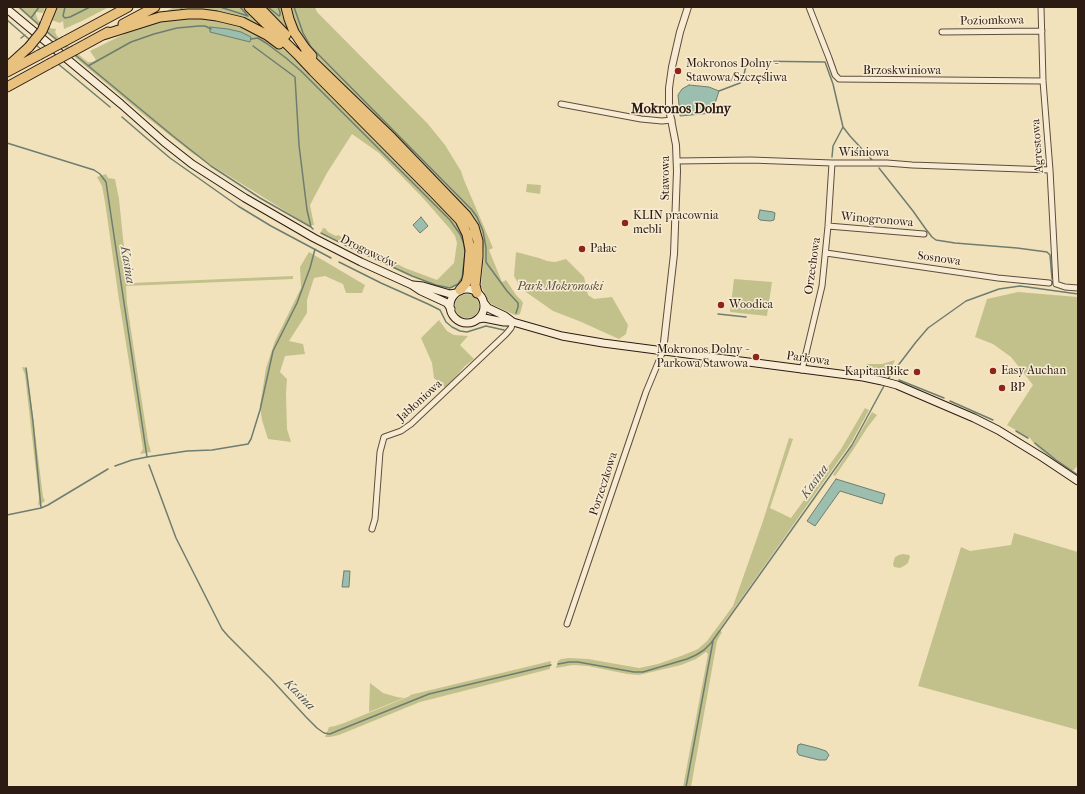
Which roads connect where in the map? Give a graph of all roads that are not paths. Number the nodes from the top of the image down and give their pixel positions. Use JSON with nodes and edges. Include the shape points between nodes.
{"nodes":[{"id":1,"x":52,"y":7,"type":"edge"},
{"id":2,"x":128,"y":7,"type":"edge"},
{"id":3,"x":155,"y":7,"type":"edge"},
{"id":4,"x":249,"y":7,"type":"edge"},
{"id":5,"x":259,"y":7,"type":"edge"},
{"id":6,"x":286,"y":7,"type":"edge"},
{"id":7,"x":688,"y":7,"type":"edge"},
{"id":8,"x":809,"y":7,"type":"edge"},
{"id":9,"x":1040,"y":7,"type":"edge"},
{"id":10,"x":7,"y":9,"type":"edge"},
{"id":11,"x":1042,"y":31,"type":"junction"},
{"id":12,"x":942,"y":32,"type":"dead end"},
{"id":13,"x":103,"y":35,"type":"junction"},
{"id":14,"x":7,"y":67,"type":"edge"},
{"id":15,"x":313,"y":71,"type":"junction"},
{"id":16,"x":7,"y":72,"type":"edge"},
{"id":17,"x":1043,"y":81,"type":"junction"},
{"id":18,"x":336,"y":84,"type":"junction"},
{"id":19,"x":7,"y":87,"type":"edge"},
{"id":20,"x":561,"y":104,"type":"dead end"},
{"id":21,"x":672,"y":120,"type":"junction"},
{"id":22,"x":677,"y":161,"type":"junction"},
{"id":23,"x":832,"y":163,"type":"junction"},
{"id":24,"x":1050,"y":170,"type":"junction"},
{"id":25,"x":828,"y":226,"type":"junction"},
{"id":26,"x":924,"y":234,"type":"dead end"},
{"id":27,"x":826,"y":253,"type":"junction"},
{"id":28,"x":1049,"y":283,"type":"dead end"},
{"id":29,"x":412,"y":285,"type":"junction"},
{"id":30,"x":1078,"y":288,"type":"edge"},
{"id":31,"x":458,"y":292,"type":"junction"},
{"id":32,"x":477,"y":293,"type":"junction"},
{"id":33,"x":484,"y":303,"type":"junction"},
{"id":34,"x":451,"y":308,"type":"junction"},
{"id":35,"x":478,"y":319,"type":"junction"},
{"id":36,"x":513,"y":322,"type":"junction"},
{"id":37,"x":663,"y":351,"type":"junction"},
{"id":38,"x":802,"y":370,"type":"junction"},
{"id":39,"x":1078,"y":481,"type":"edge"},
{"id":40,"x":372,"y":529,"type":"dead end"},
{"id":41,"x":568,"y":624,"type":"dead end"}],
"edges":[{"from":1,"to":14,"type":"highway","bridge":true,"via":[[42,30],[29,47]]},
{"from":2,"to":16,"type":"highway","bridge":true},
{"from":3,"to":13,"type":"highway"},
{"from":4,"to":15,"type":"highway"},
{"from":5,"to":18,"type":"highway"},
{"from":6,"to":18,"type":"highway","via":[[297,36]]},
{"from":7,"to":21,"type":"street","name":"Stawowa","via":[[670,79],[668,96]]},
{"from":8,"to":17,"type":"street","name":"Brzoskwiniowa","via":[[835,76],[839,80]]},
{"from":9,"to":11,"type":"street","name":"Agrestowa"},
{"from":10,"to":29,"type":"main road","name":"Drogowców","via":[[192,164],[314,238]]},
{"from":11,"to":12,"type":"street","name":"Poziomkowa"},
{"from":11,"to":17,"type":"street","name":"Agrestowa"},
{"from":13,"to":15,"type":"highway","via":[[167,16],[217,16],[242,22],[267,34]]},
{"from":13,"to":19,"type":"highway","bridge":true},
{"from":15,"to":31,"type":"highway","via":[[460,220],[467,234],[470,250],[468,275]]},
{"from":17,"to":24,"type":"street","name":"Agrestowa"},
{"from":18,"to":32,"type":"highway","via":[[466,215],[476,233],[479,249],[475,285]]},
{"from":20,"to":21,"type":"street","via":[[641,119]]},
{"from":21,"to":22,"type":"street","name":"Stawowa"},
{"from":22,"to":23,"type":"street","name":"Wiśniowa"},
{"from":22,"to":37,"type":"street","name":"Stawowa","via":[[674,254]]},
{"from":23,"to":24,"type":"street","name":"Wiśniowa"},
{"from":23,"to":25,"type":"street","name":"Orzechowa"},
{"from":24,"to":30,"type":"street","name":"Agrestowa","via":[[1056,284]]},
{"from":25,"to":26,"type":"street","name":"Winogronowa"},
{"from":25,"to":27,"type":"street","name":"Orzechowa"},
{"from":27,"to":28,"type":"street","name":"Sosnowa"},
{"from":27,"to":38,"type":"street","name":"Orzechowa","via":[[821,290]]},
{"from":29,"to":31,"type":"main road","name":"Drogowców","via":[[450,294]]},
{"from":29,"to":34,"type":"main road","name":"Drogowców"},
{"from":31,"to":32,"type":"main road","via":[[466,289]]},
{"from":31,"to":34,"type":"main road","via":[[452,298]]},
{"from":32,"to":33,"type":"main road"},
{"from":33,"to":35,"type":"main road","via":[[484,311]]},
{"from":33,"to":36,"type":"main road","name":"Parkowa"},
{"from":34,"to":35,"type":"main road","via":[[459,320],[471,322]]},
{"from":35,"to":36,"type":"main road","name":"Parkowa"},
{"from":36,"to":37,"type":"main road","name":"Parkowa","via":[[562,336]]},
{"from":36,"to":40,"type":"street","name":"Jabłoniowa","via":[[506,334],[411,424],[384,437],[380,452]]},
{"from":37,"to":38,"type":"main road","name":"Parkowa"},
{"from":37,"to":41,"type":"street","name":"Porzeczkowa","via":[[637,417]]},
{"from":38,"to":39,"type":"main road","name":"Parkowa","via":[[888,382],[998,430]]}]}
